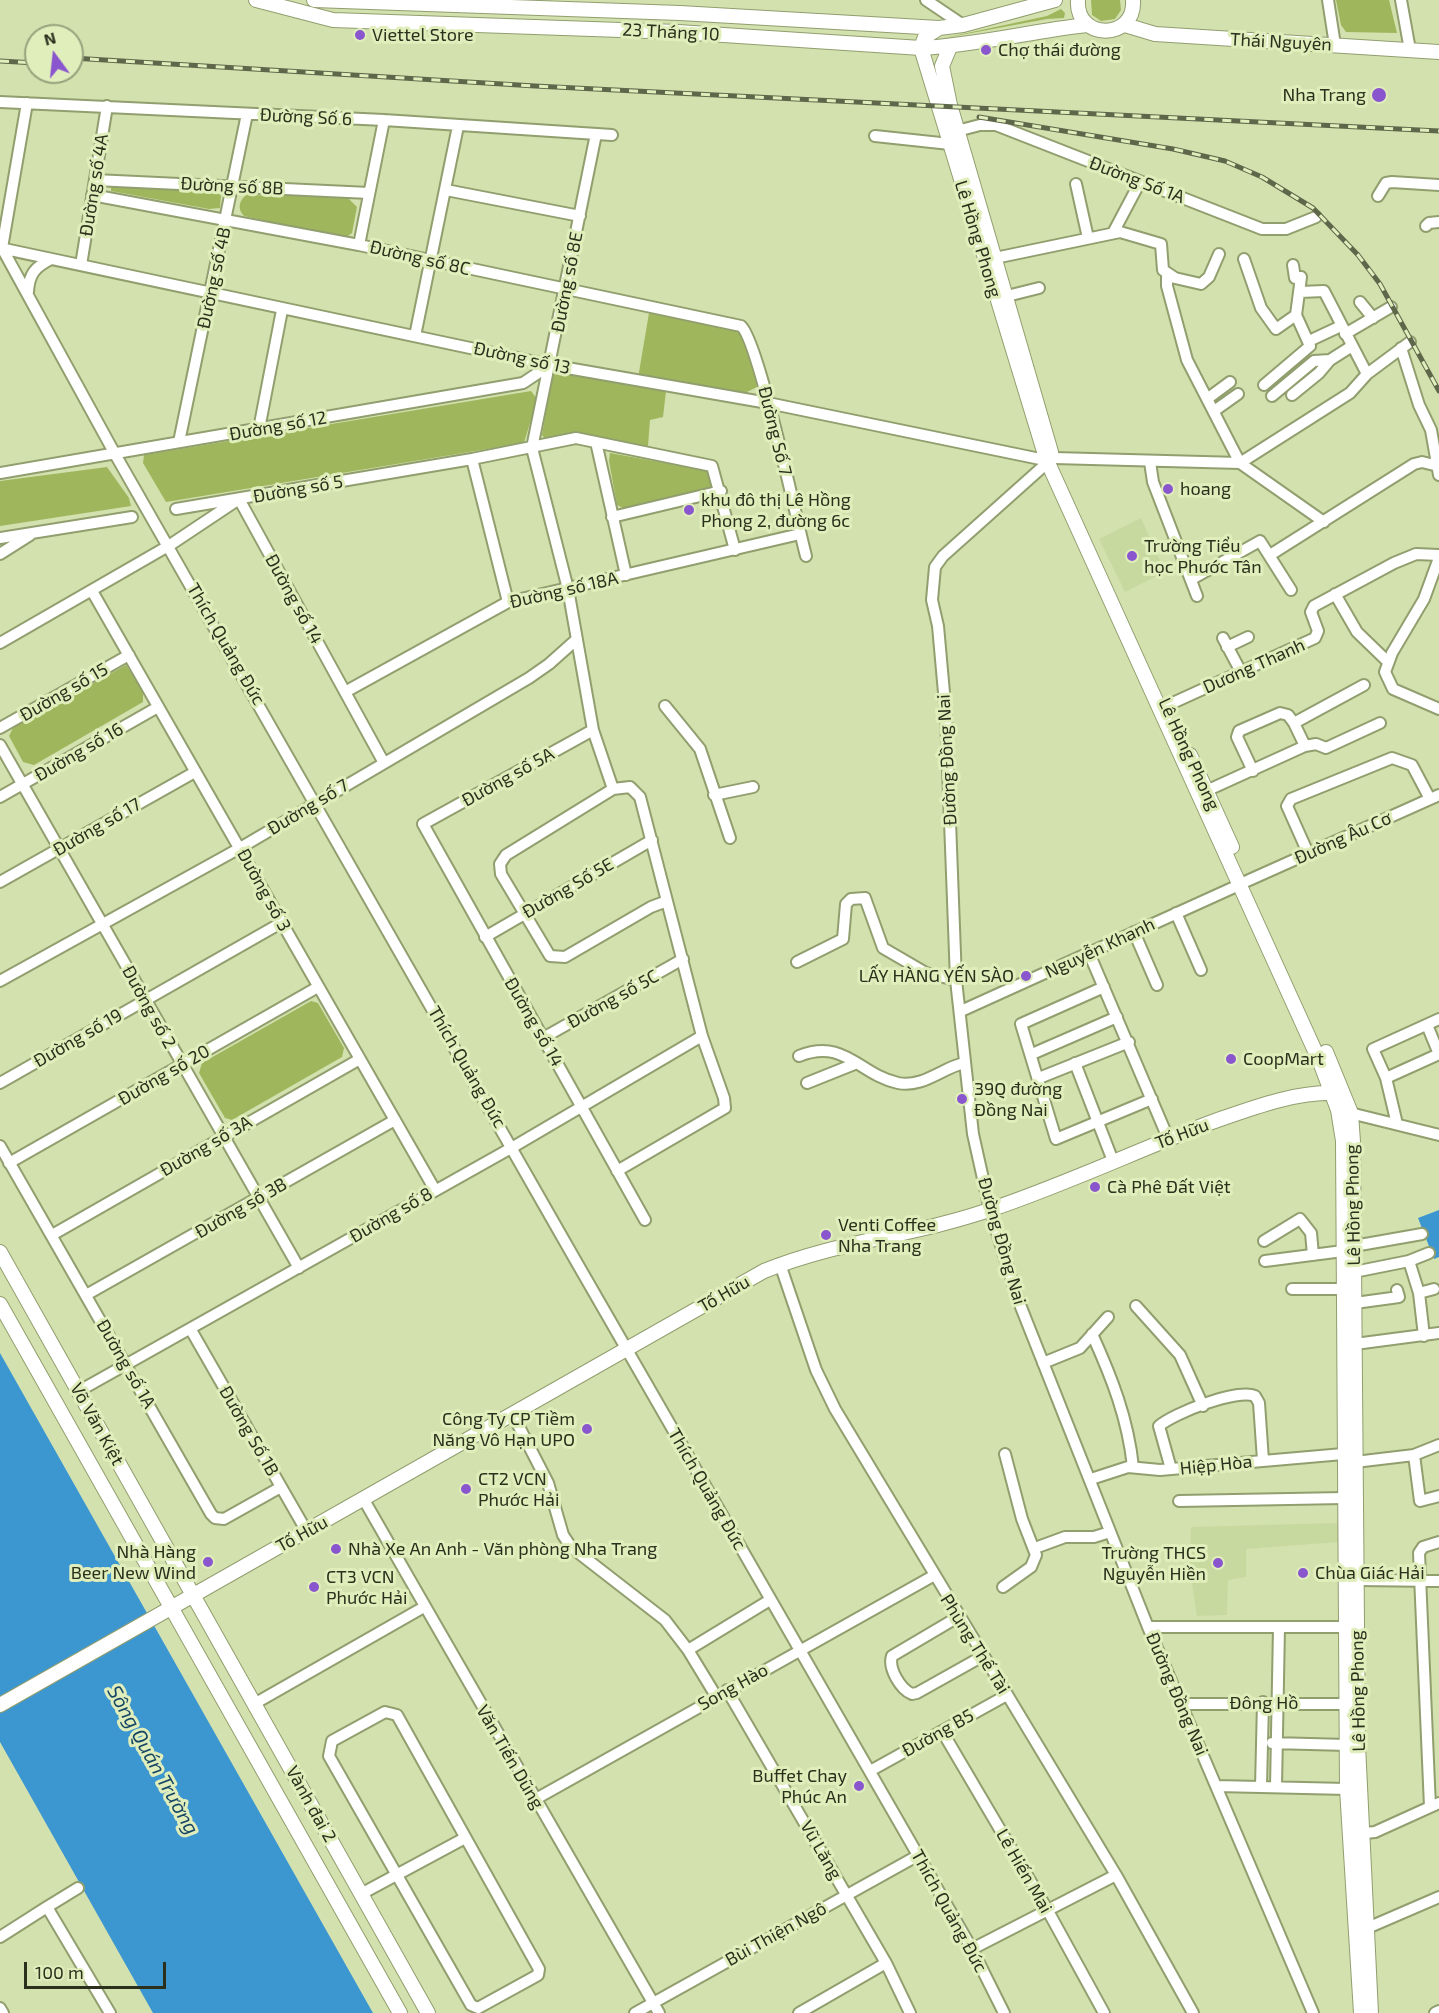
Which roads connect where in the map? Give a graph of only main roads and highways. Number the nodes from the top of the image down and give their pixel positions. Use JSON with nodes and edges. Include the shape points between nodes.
{"nodes":[{"id":1,"x":256,"y":0,"type":"edge"},
{"id":2,"x":314,"y":0,"type":"edge"},
{"id":3,"x":1055,"y":0,"type":"edge"},
{"id":4,"x":1078,"y":0,"type":"edge"},
{"id":5,"x":1133,"y":0,"type":"edge"},
{"id":6,"x":477,"y":4,"type":"edge"},
{"id":7,"x":680,"y":13,"type":"junction"},
{"id":8,"x":477,"y":25,"type":"junction"},
{"id":9,"x":1087,"y":25,"type":"junction"},
{"id":10,"x":1125,"y":25,"type":"junction"},
{"id":11,"x":939,"y":28,"type":"junction"},
{"id":12,"x":678,"y":32,"type":"junction"},
{"id":13,"x":950,"y":47,"type":"junction"},
{"id":14,"x":921,"y":48,"type":"junction"},
{"id":15,"x":1439,"y":52,"type":"edge"},
{"id":16,"x":951,"y":136,"type":"junction"},
{"id":17,"x":1050,"y":460,"type":"junction"},
{"id":18,"x":1163,"y":708,"type":"junction"},
{"id":19,"x":1243,"y":883,"type":"junction"},
{"id":20,"x":1338,"y":1093,"type":"junction"},
{"id":21,"x":1349,"y":1249,"type":"junction"},
{"id":22,"x":0,"y":1252,"type":"edge"},
{"id":23,"x":0,"y":1304,"type":"edge"},
{"id":24,"x":1349,"y":1458,"type":"junction"},
{"id":25,"x":1352,"y":1580,"type":"junction"},
{"id":26,"x":193,"y":1596,"type":"junction"},
{"id":27,"x":172,"y":1608,"type":"junction"},
{"id":28,"x":1350,"y":1622,"type":"junction"},
{"id":29,"x":0,"y":1705,"type":"edge"},
{"id":30,"x":1356,"y":1834,"type":"junction"},
{"id":31,"x":362,"y":1894,"type":"junction"},
{"id":32,"x":340,"y":1906,"type":"junction"},
{"id":33,"x":400,"y":2013,"type":"edge"},
{"id":34,"x":428,"y":2013,"type":"edge"},
{"id":35,"x":1361,"y":2013,"type":"edge"},
{"id":36,"x":1371,"y":2013,"type":"edge"}],
"edges":[{"from":1,"to":8,"type":"main road","name":"23 Tháng 10","via":[[333,20]]},
{"from":2,"to":6,"type":"main road","name":"23 Tháng 10"},
{"from":3,"to":11,"type":"main road","name":"23 Tháng 10"},
{"from":4,"to":9,"type":"main road","via":[[1078,10]]},
{"from":5,"to":10,"type":"main road","via":[[1132,15]]},
{"from":6,"to":7,"type":"main road","name":"23 Tháng 10"},
{"from":6,"to":8,"type":"main road"},
{"from":7,"to":11,"type":"main road","name":"23 Tháng 10"},
{"from":7,"to":12,"type":"main road"},
{"from":8,"to":12,"type":"main road","name":"23 Tháng 10"},
{"from":9,"to":10,"type":"main road","name":"23 Tháng 10","via":[[1108,32]]},
{"from":9,"to":13,"type":"main road","name":"23 Tháng 10"},
{"from":10,"to":15,"type":"main road","name":"Thái Nguyên","via":[[1155,34]]},
{"from":11,"to":14,"type":"main road","via":[[925,37]]},
{"from":12,"to":14,"type":"main road","name":"23 Tháng 10"},
{"from":13,"to":14,"type":"main road","name":"23 Tháng 10"},
{"from":13,"to":16,"type":"main road","name":"Lê Hồng Phong","via":[[942,66]]},
{"from":14,"to":16,"type":"main road","name":"Lê Hồng Phong"},
{"from":16,"to":17,"type":"main road","name":"Lê Hồng Phong"},
{"from":16,"to":17,"type":"main road","name":"Lê Hồng Phong","via":[[1007,296]]},
{"from":17,"to":18,"type":"main road","name":"Lê Hồng Phong"},
{"from":18,"to":19,"type":"main road","name":"Lê Hồng Phong"},
{"from":18,"to":19,"type":"main road","name":"Lê Hồng Phong","via":[[1206,791]]},
{"from":19,"to":20,"type":"main road","name":"Lê Hồng Phong"},
{"from":20,"to":21,"type":"main road","name":"Lê Hồng Phong","via":[[1345,1111]]},
{"from":20,"to":26,"type":"main road","name":"Tố Hữu","via":[[1306,1094],[1274,1102],[1168,1138],[990,1210],[780,1264]]},
{"from":21,"to":24,"type":"main road","name":"Lê Hồng Phong","via":[[1343,1289]]},
{"from":21,"to":24,"type":"main road","name":"Lê Hồng Phong","via":[[1354,1272],[1355,1344]]},
{"from":22,"to":26,"type":"main road","name":"Võ Văn Kiệt"},
{"from":23,"to":27,"type":"main road","name":"Võ Văn Kiệt"},
{"from":24,"to":25,"type":"main road","name":"Lê Hồng Phong"},
{"from":24,"to":25,"type":"main road","name":"Lê Hồng Phong","via":[[1344,1498]]},
{"from":25,"to":28,"type":"main road","name":"Lê Hồng Phong"},
{"from":26,"to":27,"type":"main road","name":"Tố Hữu"},
{"from":26,"to":31,"type":"main road","name":"Vành đai 2"},
{"from":27,"to":29,"type":"main road","name":"Tố Hữu"},
{"from":27,"to":32,"type":"main road","name":"Vành đai 2"},
{"from":28,"to":30,"type":"main road","name":"Lê Hồng Phong"},
{"from":28,"to":30,"type":"main road","name":"Lê Hồng Phong","via":[[1347,1789]]},
{"from":30,"to":35,"type":"main road","name":"Lê Hồng Phong"},
{"from":30,"to":36,"type":"main road","name":"Lê Hồng Phong"},
{"from":31,"to":32,"type":"main road"},
{"from":31,"to":34,"type":"main road","name":"Vành đai 2"},
{"from":32,"to":33,"type":"main road","name":"Vành đai 2"}]}
